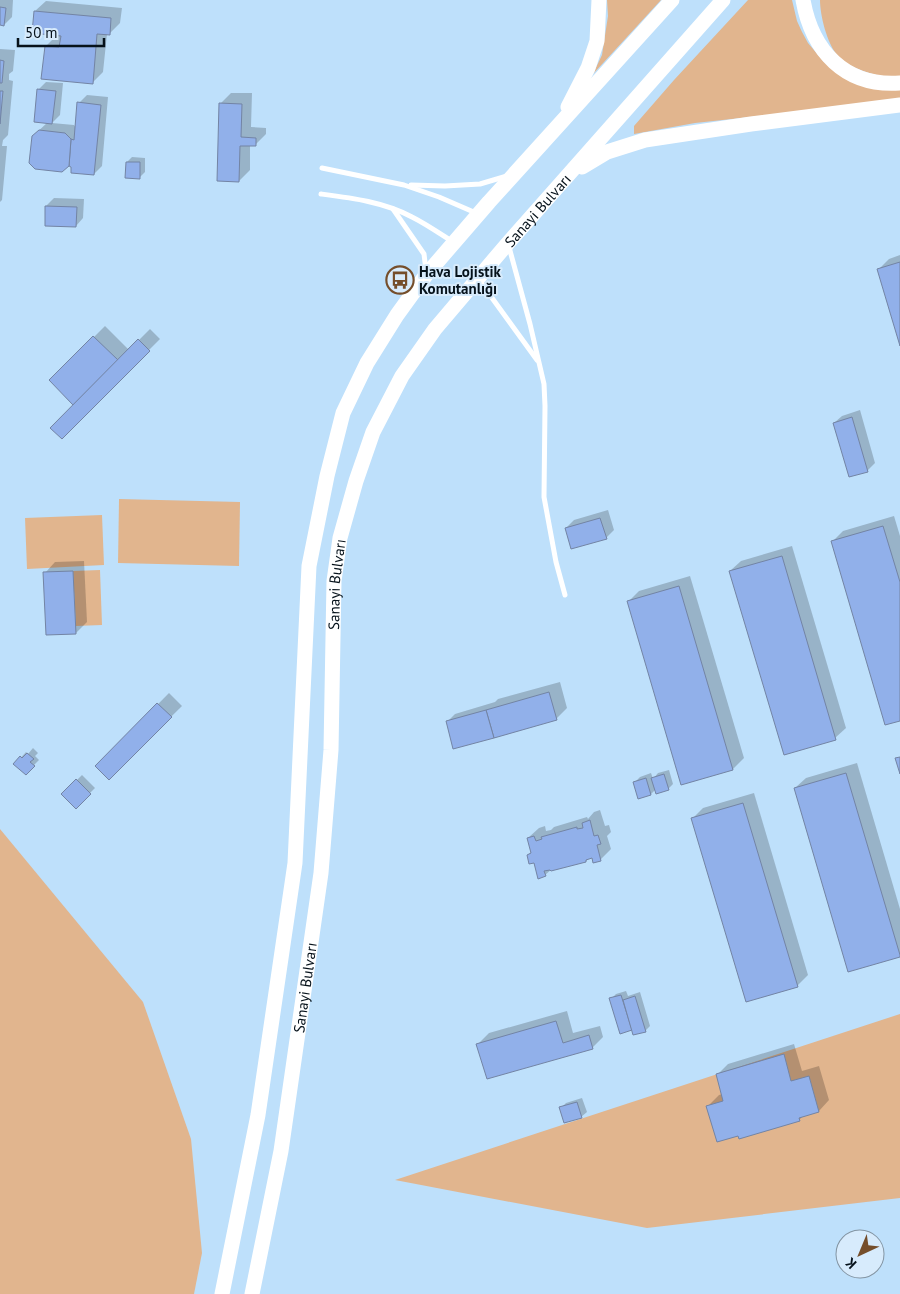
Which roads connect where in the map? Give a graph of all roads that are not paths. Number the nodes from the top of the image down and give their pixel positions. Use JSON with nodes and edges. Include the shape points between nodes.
{"nodes":[{"id":1,"x":599,"y":0,"type":"edge"},
{"id":2,"x":672,"y":0,"type":"edge"},
{"id":3,"x":723,"y":0,"type":"edge"},
{"id":4,"x":803,"y":0,"type":"edge"},
{"id":5,"x":900,"y":83,"type":"edge"},
{"id":6,"x":900,"y":105,"type":"edge"},
{"id":7,"x":558,"y":126,"type":"junction"},
{"id":8,"x":322,"y":168,"type":"dead end"},
{"id":9,"x":514,"y":174,"type":"junction"},
{"id":10,"x":566,"y":178,"type":"junction"},
{"id":11,"x":404,"y":185,"type":"junction"},
{"id":12,"x":321,"y":194,"type":"dead end"},
{"id":13,"x":393,"y":208,"type":"junction"},
{"id":14,"x":479,"y":214,"type":"junction"},
{"id":15,"x":454,"y":243,"type":"junction"},
{"id":16,"x":508,"y":243,"type":"junction"},
{"id":17,"x":426,"y":275,"type":"junction"},
{"id":18,"x":479,"y":278,"type":"junction"},
{"id":19,"x":538,"y":363,"type":"junction"},
{"id":20,"x":565,"y":594,"type":"dead end"},
{"id":21,"x":222,"y":1294,"type":"edge"},
{"id":22,"x":252,"y":1294,"type":"edge"}],
"edges":[{"from":1,"to":7,"type":"main road","via":[[597,41],[588,68]]},
{"from":2,"to":7,"type":"main road","name":"Sanayi Bulvarı"},
{"from":3,"to":10,"type":"main road","name":"Sanayi Bulvarı"},
{"from":4,"to":5,"type":"main road","via":[[810,27],[823,50],[843,70],[865,80]]},
{"from":6,"to":10,"type":"main road","via":[[645,140],[607,152]]},
{"from":7,"to":9,"type":"main road","name":"Sanayi Bulvarı"},
{"from":8,"to":11,"type":"lane"},
{"from":9,"to":11,"type":"lane","via":[[480,184]]},
{"from":9,"to":14,"type":"main road","name":"Sanayi Bulvarı"},
{"from":10,"to":16,"type":"main road","name":"Sanayi Bulvarı"},
{"from":11,"to":14,"type":"lane"},
{"from":12,"to":13,"type":"lane"},
{"from":13,"to":15,"type":"lane","via":[[412,216]]},
{"from":13,"to":17,"type":"lane","via":[[424,254]]},
{"from":14,"to":15,"type":"main road","name":"Sanayi Bulvarı"},
{"from":15,"to":17,"type":"main road","name":"Sanayi Bulvarı"},
{"from":16,"to":18,"type":"main road","name":"Sanayi Bulvarı"},
{"from":16,"to":19,"type":"lane"},
{"from":17,"to":21,"type":"main road","name":"Sanayi Bulvarı","via":[[367,363],[343,413],[327,476],[310,566],[295,863],[258,1115]]},
{"from":18,"to":19,"type":"lane"},
{"from":18,"to":22,"type":"main road","name":"Sanayi Bulvarı","via":[[435,329],[402,376],[373,432],[340,538],[334,581],[331,750],[321,873],[281,1151]]},
{"from":19,"to":20,"type":"lane","via":[[544,384],[545,406],[544,497]]}]}
